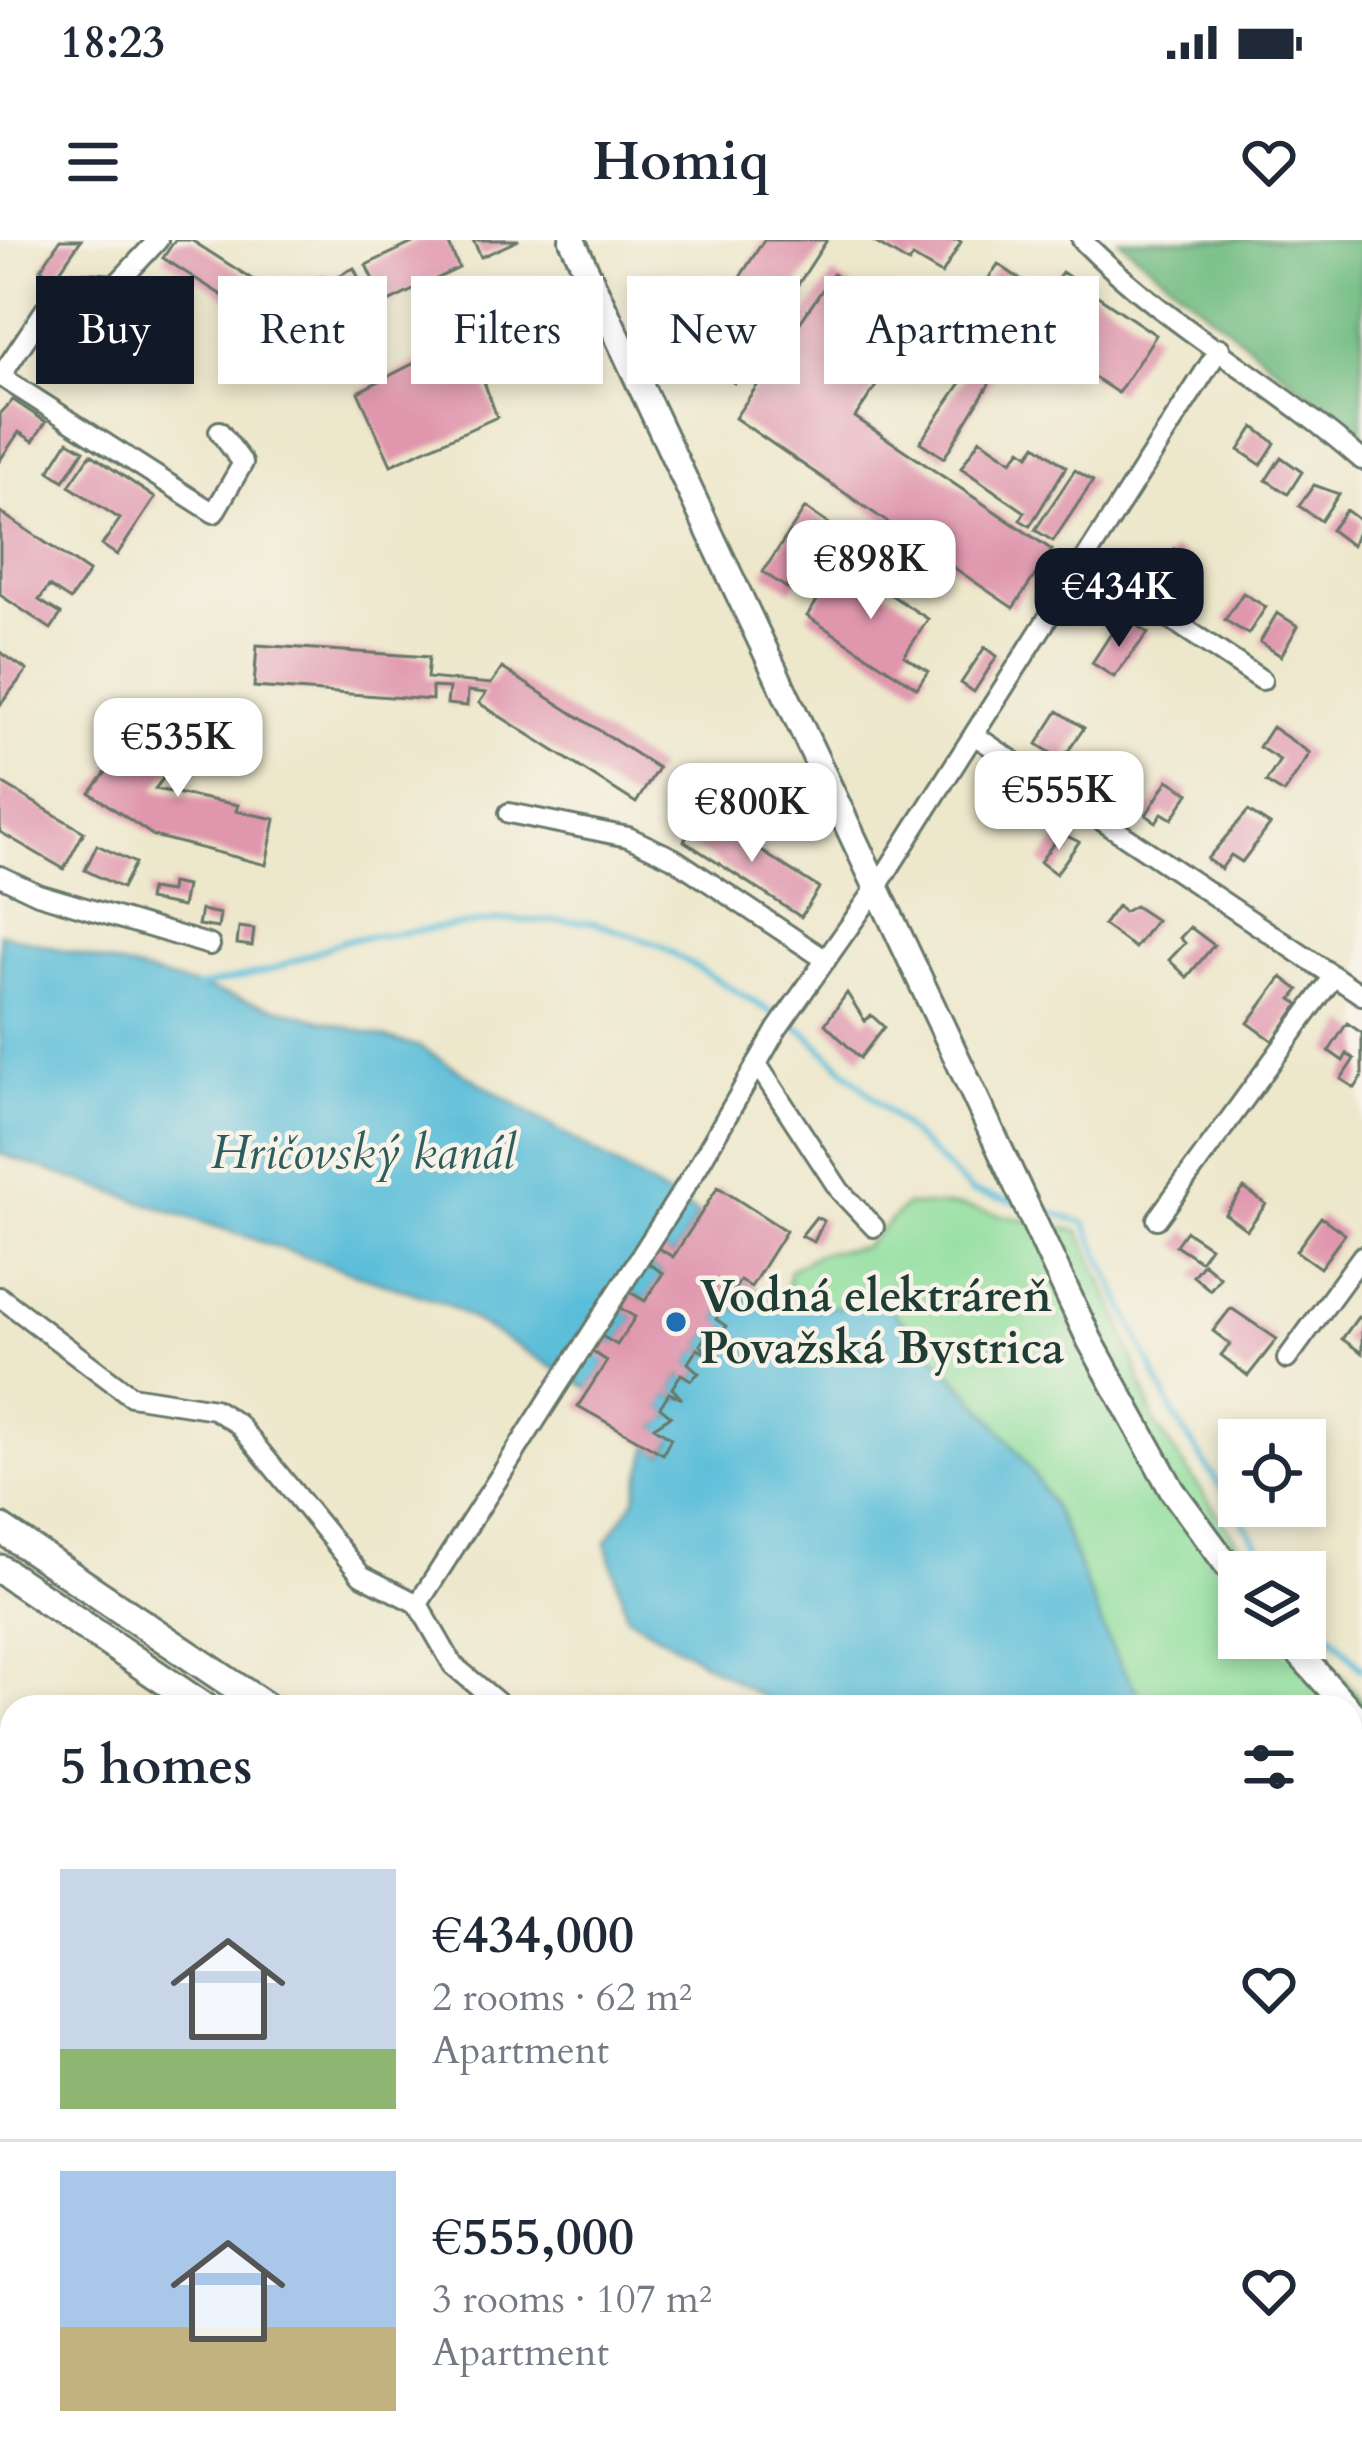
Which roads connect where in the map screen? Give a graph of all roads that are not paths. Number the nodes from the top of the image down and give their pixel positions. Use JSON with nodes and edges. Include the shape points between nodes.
{"nodes":[{"id":1,"x":158,"y":240,"type":"edge"},
{"id":2,"x":572,"y":240,"type":"edge"},
{"id":3,"x":1082,"y":240,"type":"edge"},
{"id":4,"x":1220,"y":348,"type":"junction"},
{"id":5,"x":0,"y":376,"type":"edge"},
{"id":6,"x":219,"y":430,"type":"dead end"},
{"id":7,"x":1362,"y":460,"type":"edge"},
{"id":8,"x":1084,"y":561,"type":"junction"},
{"id":9,"x":1262,"y":680,"type":"dead end"},
{"id":10,"x":974,"y":735,"type":"junction"},
{"id":11,"x":509,"y":813,"type":"dead end"},
{"id":12,"x":0,"y":876,"type":"edge"},
{"id":13,"x":875,"y":890,"type":"junction"},
{"id":14,"x":210,"y":945,"type":"dead end"},
{"id":15,"x":826,"y":960,"type":"junction"},
{"id":16,"x":1334,"y":976,"type":"junction"},
{"id":17,"x":1362,"y":995,"type":"edge"},
{"id":18,"x":757,"y":1064,"type":"junction"},
{"id":19,"x":1157,"y":1219,"type":"dead end"},
{"id":20,"x":874,"y":1227,"type":"dead end"},
{"id":21,"x":1362,"y":1256,"type":"edge"},
{"id":22,"x":0,"y":1297,"type":"edge"},
{"id":23,"x":1287,"y":1359,"type":"dead end"},
{"id":24,"x":0,"y":1528,"type":"edge"},
{"id":25,"x":1219,"y":1551,"type":"edge"},
{"id":26,"x":0,"y":1569,"type":"edge"},
{"id":27,"x":418,"y":1604,"type":"junction"},
{"id":28,"x":1304,"y":1659,"type":"edge"},
{"id":29,"x":186,"y":1695,"type":"edge"},
{"id":30,"x":248,"y":1695,"type":"edge"},
{"id":31,"x":489,"y":1695,"type":"edge"},
{"id":32,"x":1336,"y":1695,"type":"edge"}],
"edges":[{"from":1,"to":5,"type":"street","via":[[116,285],[71,282]]},
{"from":2,"to":13,"type":"main road"},
{"from":3,"to":4,"type":"street","via":[[1129,287]]},
{"from":4,"to":7,"type":"street"},
{"from":4,"to":8,"type":"street"},
{"from":5,"to":6,"type":"street","via":[[214,513],[243,463]]},
{"from":8,"to":9,"type":"street"},
{"from":8,"to":10,"type":"street"},
{"from":10,"to":13,"type":"street"},
{"from":10,"to":16,"type":"street"},
{"from":11,"to":15,"type":"street","via":[[578,824],[674,858]]},
{"from":12,"to":14,"type":"street"},
{"from":13,"to":15,"type":"street"},
{"from":13,"to":25,"type":"main road","via":[[1140,1435]]},
{"from":15,"to":18,"type":"street"},
{"from":16,"to":17,"type":"street"},
{"from":16,"to":19,"type":"street"},
{"from":18,"to":20,"type":"street"},
{"from":18,"to":27,"type":"street"},
{"from":21,"to":23,"type":"street"},
{"from":22,"to":27,"type":"street","via":[[131,1396],[226,1416],[361,1575]]},
{"from":24,"to":30,"type":"highway"},
{"from":26,"to":29,"type":"highway"},
{"from":27,"to":31,"type":"street","via":[[453,1665]]},
{"from":28,"to":32,"type":"main road"}]}
